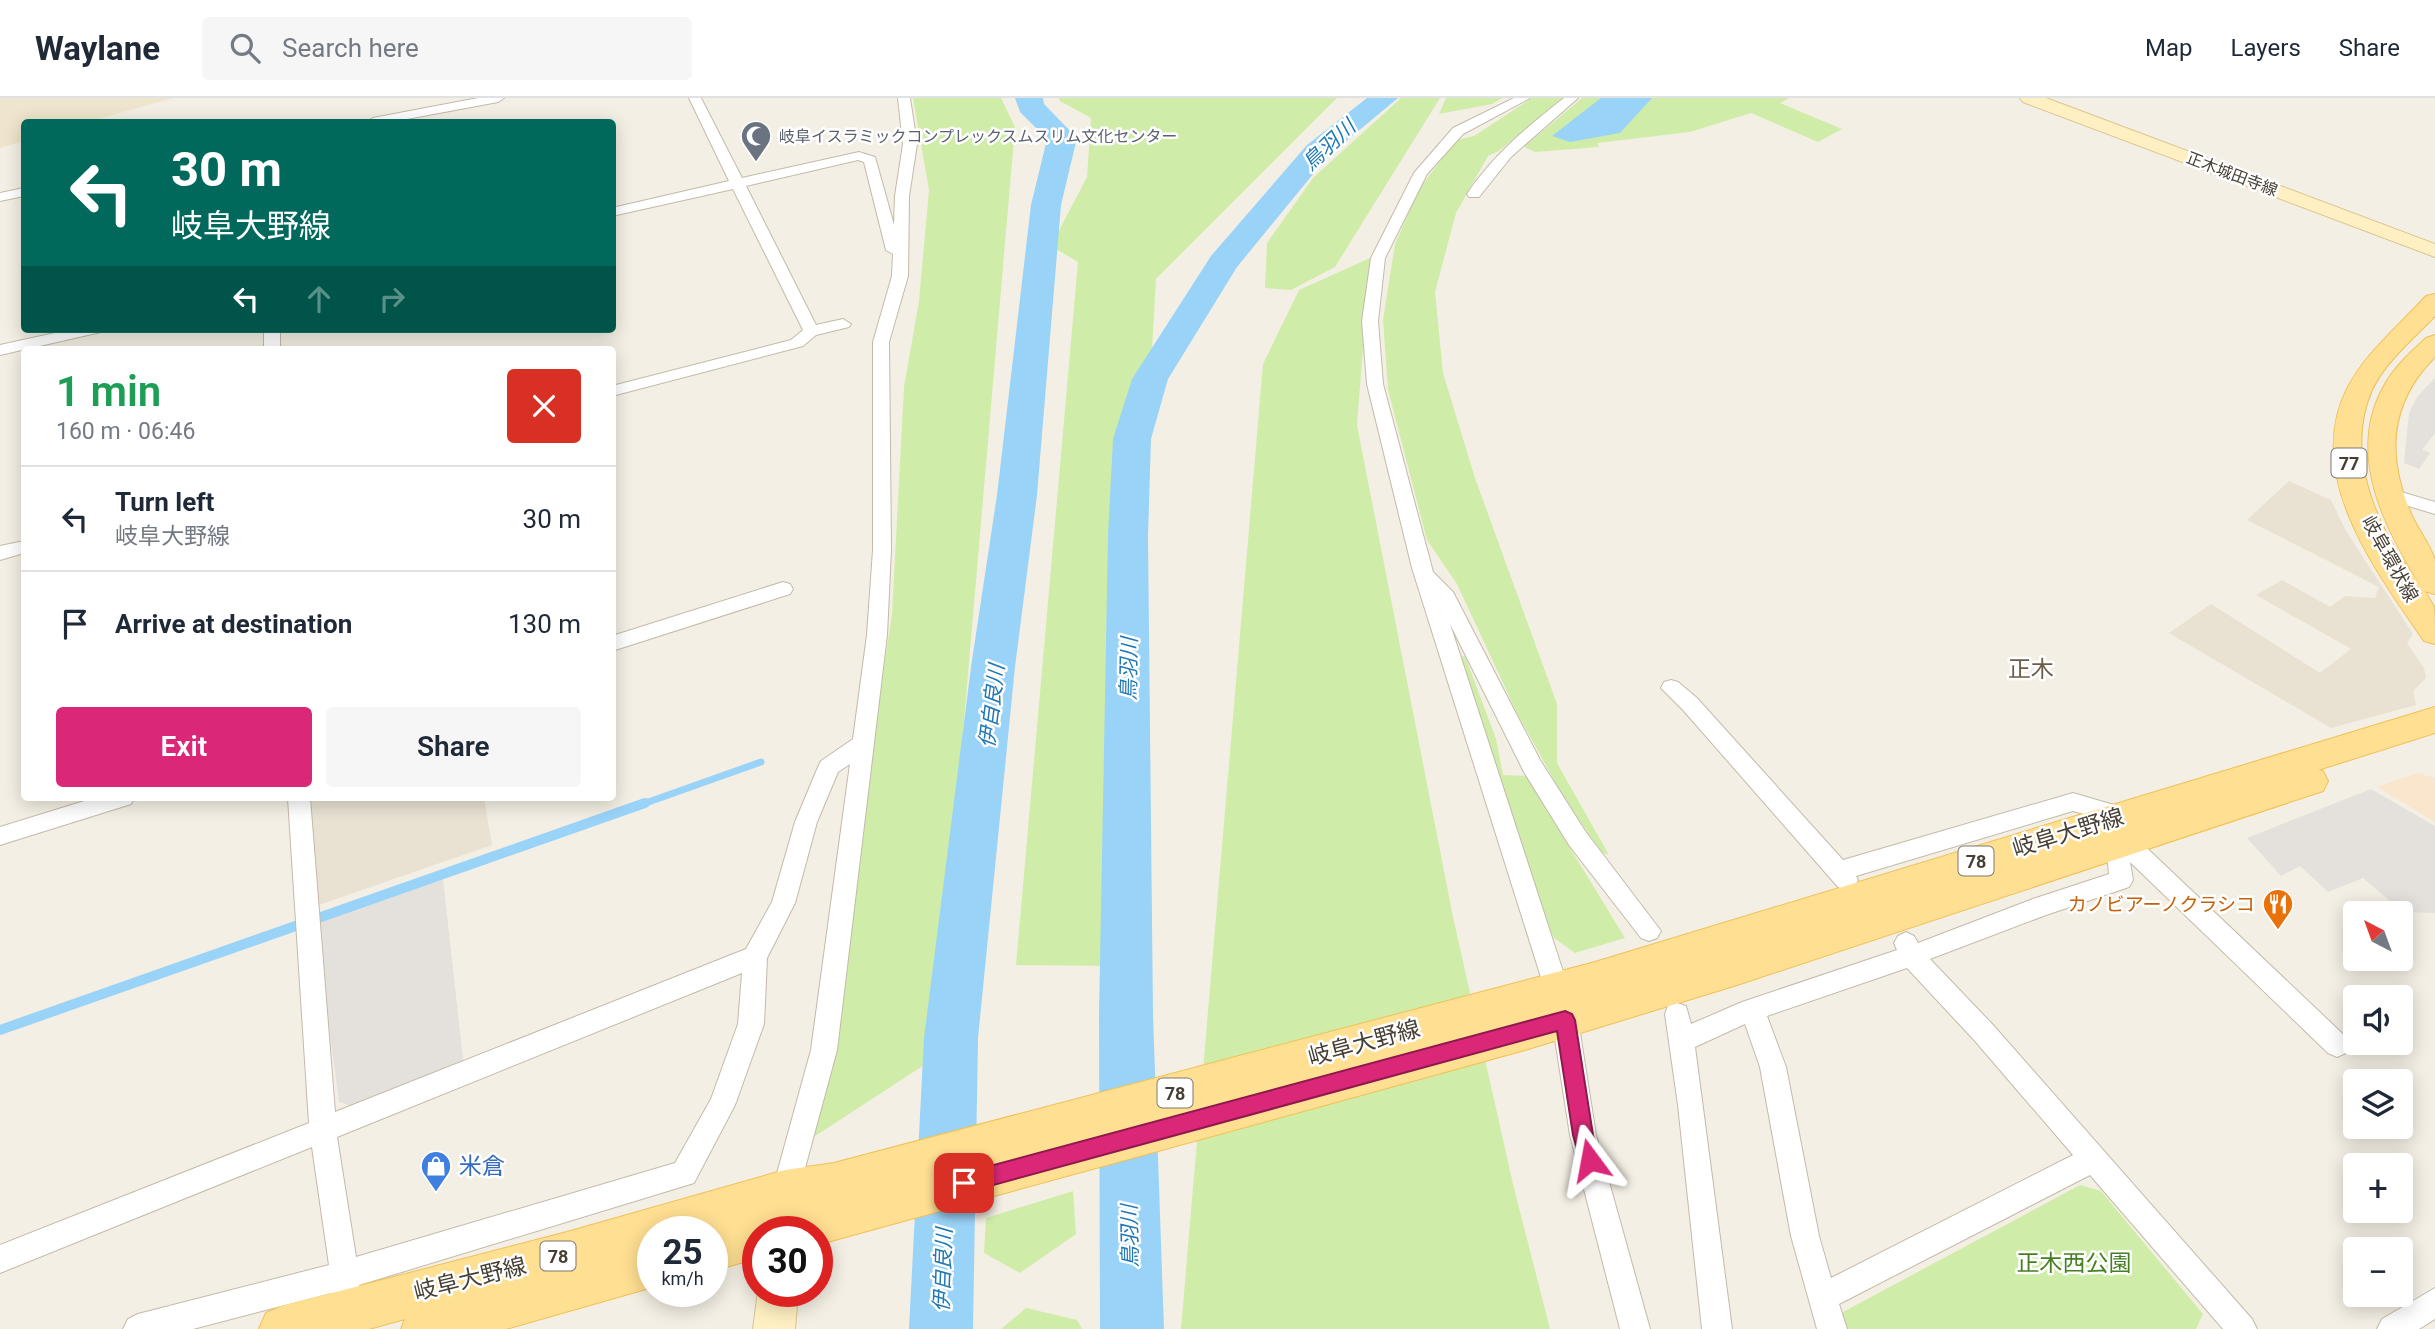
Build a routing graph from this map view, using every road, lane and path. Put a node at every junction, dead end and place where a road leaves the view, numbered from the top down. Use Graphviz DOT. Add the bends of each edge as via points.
graph roads {
  1 [pos="498,98"];
  2 [pos="695,98"];
  3 [pos="904,98"];
  4 [pos="1524,98"];
  5 [pos="1572,98"];
  6 [pos="2029,98"];
  7 [pos="389,119"];
  8 [pos="737,184"];
  9 [pos="21,193"];
  10 [pos="1474,194"];
  11 [pos="0,197"];
  12 [pos="616,211"];
  13 [pos="2435,251"];
  14 [pos="900,276"];
  15 [pos="2435,301"];
  16 [pos="843,324"];
  17 [pos="811,331"];
  18 [pos="77,333"];
  19 [pos="2435,343"];
  20 [pos="0,350"];
  21 [pos="616,390"];
  22 [pos="2391,495"];
  23 [pos="2435,508"];
  24 [pos="21,548"];
  25 [pos="0,553"];
  26 [pos="1422,568"];
  27 [pos="2435,583"];
  28 [pos="783,589"];
  29 [pos="2435,633"];
  30 [pos="616,643"];
  31 [pos="1671,688"];
  32 [pos="2435,720"];
  33 [pos="2435,741"];
  34 [pos="863,743"];
  35 [pos="113,801"];
  36 [pos="299,801"];
  37 [pos="2121,833"];
  38 [pos="0,836"];
  39 [pos="1649,931"];
  40 [pos="1908,949"];
  41 [pos="755,957"];
  42 [pos="1561,1005"];
  43 [pos="1747,1012"];
  44 [pos="2337,1045"];
  45 [pos="323,1132"];
  46 [pos="2093,1159"];
  47 [pos="779,1216"];
  48 [pos="796,1216"];
  49 [pos="742,1229"];
  50 [pos="0,1259"];
  51 [pos="637,1269"];
  52 [pos="1821,1298"];
  53 [pos="2435,1302"];
  54 [pos="342,1305"];
  55 [pos="776,1307"];
  56 [pos="138,1329"];
  57 [pos="282,1329"];
  58 [pos="424,1329"];
  59 [pos="774,1329"];
  60 [pos="1635,1329"];
  61 [pos="1717,1329"];
  62 [pos="1832,1329"];
  63 [pos="2242,1329"];
  64 [pos="2392,1329"];
  1 -- 7 [label="street"];
  2 -- 8 [label="street"];
  3 -- 14 [label="street" via="910,144 902,196"];
  4 -- 26 [label="street" via="1447,141 1420,173 1378,258 1370,321 1375,384"];
  5 -- 10 [label="street" via="1485,176"];
  6 -- 13 [label="street, 正木城田寺線"];
  8 -- 12 [label="street"];
  8 -- 14 [label="street" via="859,156 870,160"];
  8 -- 17 [label="street"];
  9 -- 11 [label="street"];
  14 -- 34 [label="street" via="881,342 882,550"];
  15 -- 29 [label="main road, 岐阜環状線 / 77" via="2360,389 2348,430 2348,459 2374,539"];
  16 -- 17 [label="street"];
  17 -- 21 [label="street" via="797,343"];
  18 -- 20 [label="street"];
  19 -- 22 [label="main road, 岐阜環状線 / 77" via="2396,386 2384,416 2381,452"];
  22 -- 23 [label="street"];
  22 -- 27 [label="main road, 岐阜環状線 / 77" via="2400,524"];
  24 -- 25 [label="street"];
  26 -- 39 [label="street" via="1446,597 1532,766 1577,838"];
  26 -- 42 [label="street"];
  28 -- 30 [label="street"];
  31 -- 37 [label="street" via="1843,876 2073,802"];
  32 -- 37 [label="main road, 岐阜大野線 / 78"];
  33 -- 37 [label="main road, 岐阜大野線 / 78"];
  34 -- 41 [label="street" via="829,767 806,822 783,903"];
  34 -- 47 [label="street" via="824,1050"];
  35 -- 38 [label="street"];
  36 -- 45 [label="street"];
  37 -- 40 [label="street" via="2122,880"];
  37 -- 42 [label="main road, 岐阜大野線 / 78" via="1737,968"];
  37 -- 44 [label="street"];
  40 -- 43 [label="street"];
  40 -- 46 [label="street"];
  41 -- 45 [label="street"];
  41 -- 54 [label="street" via="751,1024 722,1105 684,1174"];
  42 -- 48 [label="main road, 岐阜大野線 / 78" via="832,1201"];
  42 -- 60 [label="street" via="1583,1135"];
  43 -- 52 [label="street" via="1773,1067"];
  43 -- 61 [label="street" via="1685,1030"];
  45 -- 50 [label="street"];
  45 -- 54 [label="street"];
  46 -- 52 [label="street"];
  46 -- 63 [label="street"];
  49 -- 54 [label="main road, 岐阜大野線 / 78" via="567,1254"];
  51 -- 58 [label="main road, 岐阜大野線 / 78"];
  52 -- 62 [label="street"];
  53 -- 64 [label="street"];
  54 -- 56 [label="street"];
  54 -- 57 [label="main road, 岐阜大野線 / 78"];
  55 -- 59 [label="street"];
}
